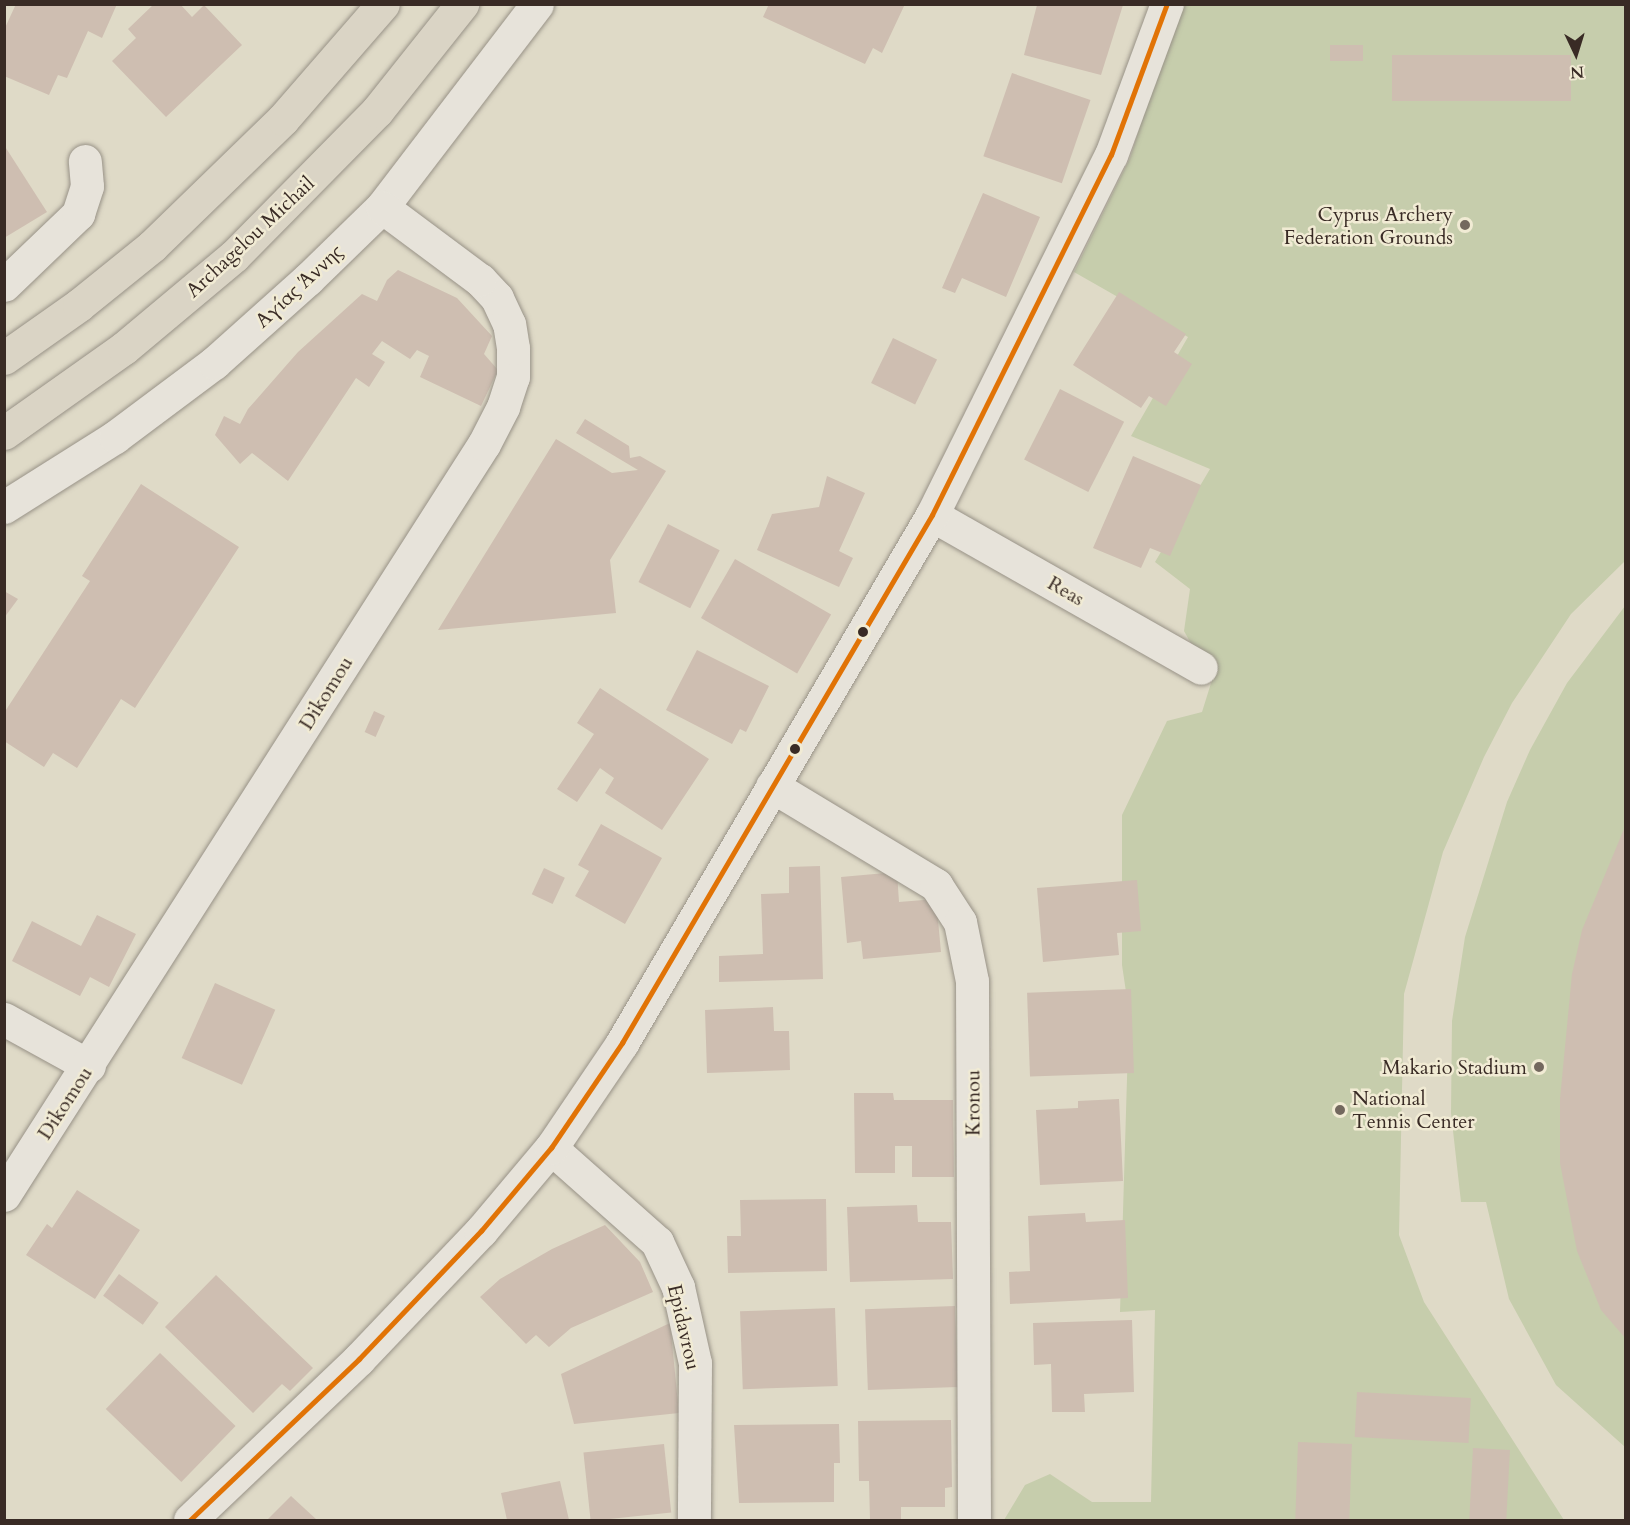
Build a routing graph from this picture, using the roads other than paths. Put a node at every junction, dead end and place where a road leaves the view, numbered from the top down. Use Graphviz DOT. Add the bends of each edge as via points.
graph roads {
  1 [pos="383,4"];
  2 [pos="462,4"];
  3 [pos="537,4"];
  4 [pos="1167,4"];
  5 [pos="85,161"];
  6 [pos="382,207"];
  7 [pos="4,285"];
  8 [pos="4,358"];
  9 [pos="4,433"];
  10 [pos="4,507"];
  11 [pos="932,515"];
  12 [pos="1201,668"];
  13 [pos="771,786"];
  14 [pos="4,1019"];
  15 [pos="89,1066"];
  16 [pos="551,1148"];
  17 [pos="4,1195"];
  18 [pos="190,1521"];
  19 [pos="694,1521"];
  20 [pos="974,1521"];
  1 -- 8 [label="highway" via="283,119 152,246 80,305"];
  2 -- 9 [label="highway, Archagelou Michail" via="377,111 234,256 124,348"];
  3 -- 6 [label="street, Αγίας Άννης"];
  4 -- 11 [label="street" via="1111,155"];
  5 -- 7 [label="street" via="87,186 78,214"];
  6 -- 10 [label="street, Αγίας Άννης" via="214,363 115,437"];
  6 -- 15 [label="street, Dikomou" via="480,280 497,298 509,324 513,348 509,387 484,444"];
  11 -- 12 [label="street, Reas"];
  11 -- 13 [label="street"];
  13 -- 16 [label="street" via="622,1043"];
  13 -- 20 [label="street, Kronou" via="936,885 960,922 972,981"];
  14 -- 15 [label="street"];
  15 -- 17 [label="street, Dikomou"];
  16 -- 18 [label="street" via="481,1231 367,1350"];
  16 -- 19 [label="street, Epidavrou" via="657,1242 678,1287 695,1364"];
}
